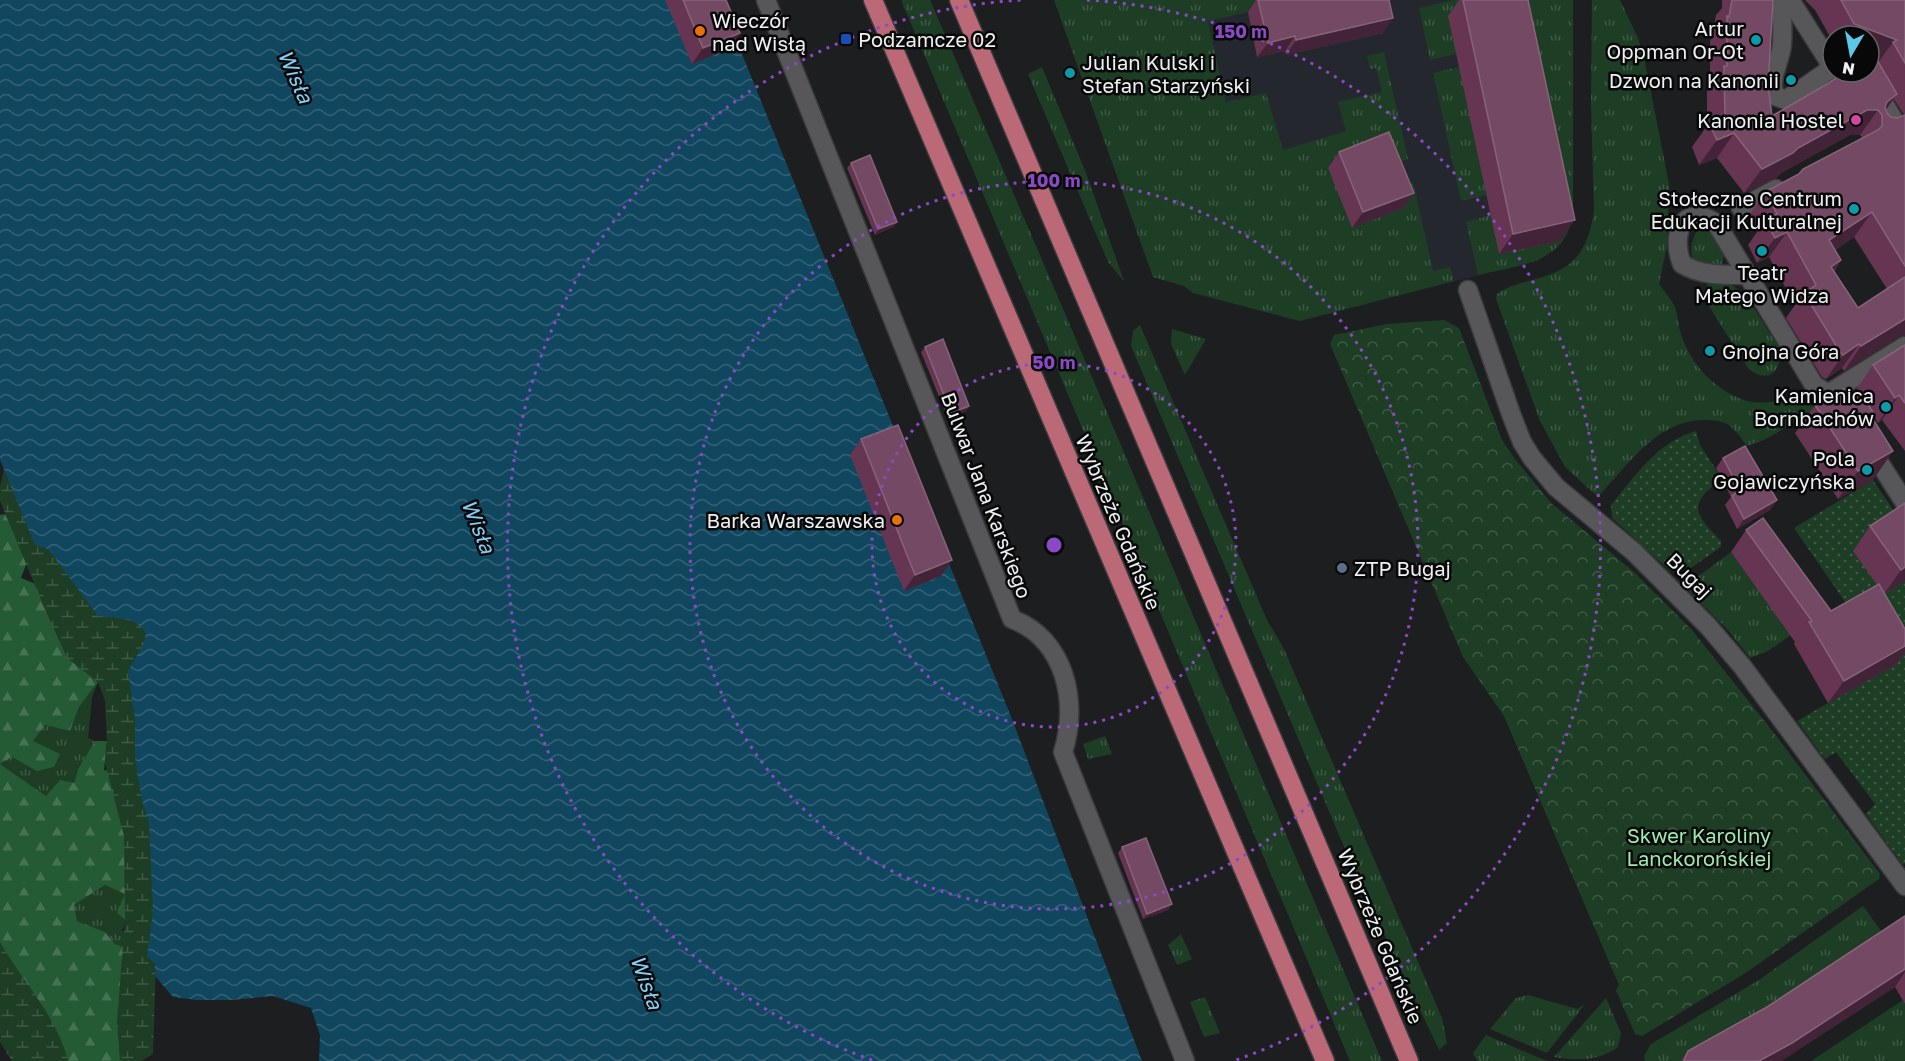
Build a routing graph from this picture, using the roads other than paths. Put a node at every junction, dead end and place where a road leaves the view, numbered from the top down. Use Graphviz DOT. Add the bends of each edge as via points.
graph roads {
  1 [pos="766,0"];
  2 [pos="873,0"];
  3 [pos="959,0"];
  4 [pos="1781,0"];
  5 [pos="1790,0"];
  6 [pos="1821,50"];
  7 [pos="1821,76"];
  8 [pos="1872,84"];
  9 [pos="1896,123"];
  10 [pos="1879,132"];
  11 [pos="1905,139"];
  12 [pos="1786,183"];
  13 [pos="1742,208"];
  14 [pos="1747,275"];
  15 [pos="1468,290"];
  16 [pos="1905,346"];
  17 [pos="1828,394"];
  18 [pos="1905,503"];
  19 [pos="1905,886"];
  20 [pos="1185,1061"];
  21 [pos="1325,1061"];
  22 [pos="1409,1061"];
  1 -- 20 [label="street, Bulwar Jana Karskiego" via="1012,619 1043,640 1061,667 1071,719 1063,752"];
  2 -- 21 [label="main road, Wybrzeże Gdańskie"];
  3 -- 22 [label="main road, Wybrzeże Gdańskie"];
  4 -- 7 [label="street" via="1782,46 1773,79 1775,96 1786,100"];
  5 -- 6 [label="street"];
  8 -- 9 [label="street"];
  9 -- 10 [label="street"];
  9 -- 11 [label="street"];
  12 -- 13 [label="street"];
  14 -- 17 [label="street" via="1814,385"];
  15 -- 19 [label="street, Bugaj" via="1510,414 1532,458 1557,487 1634,552 1708,626"];
  16 -- 17 [label="street"];
  17 -- 18 [label="street" via="1841,402"];
}
